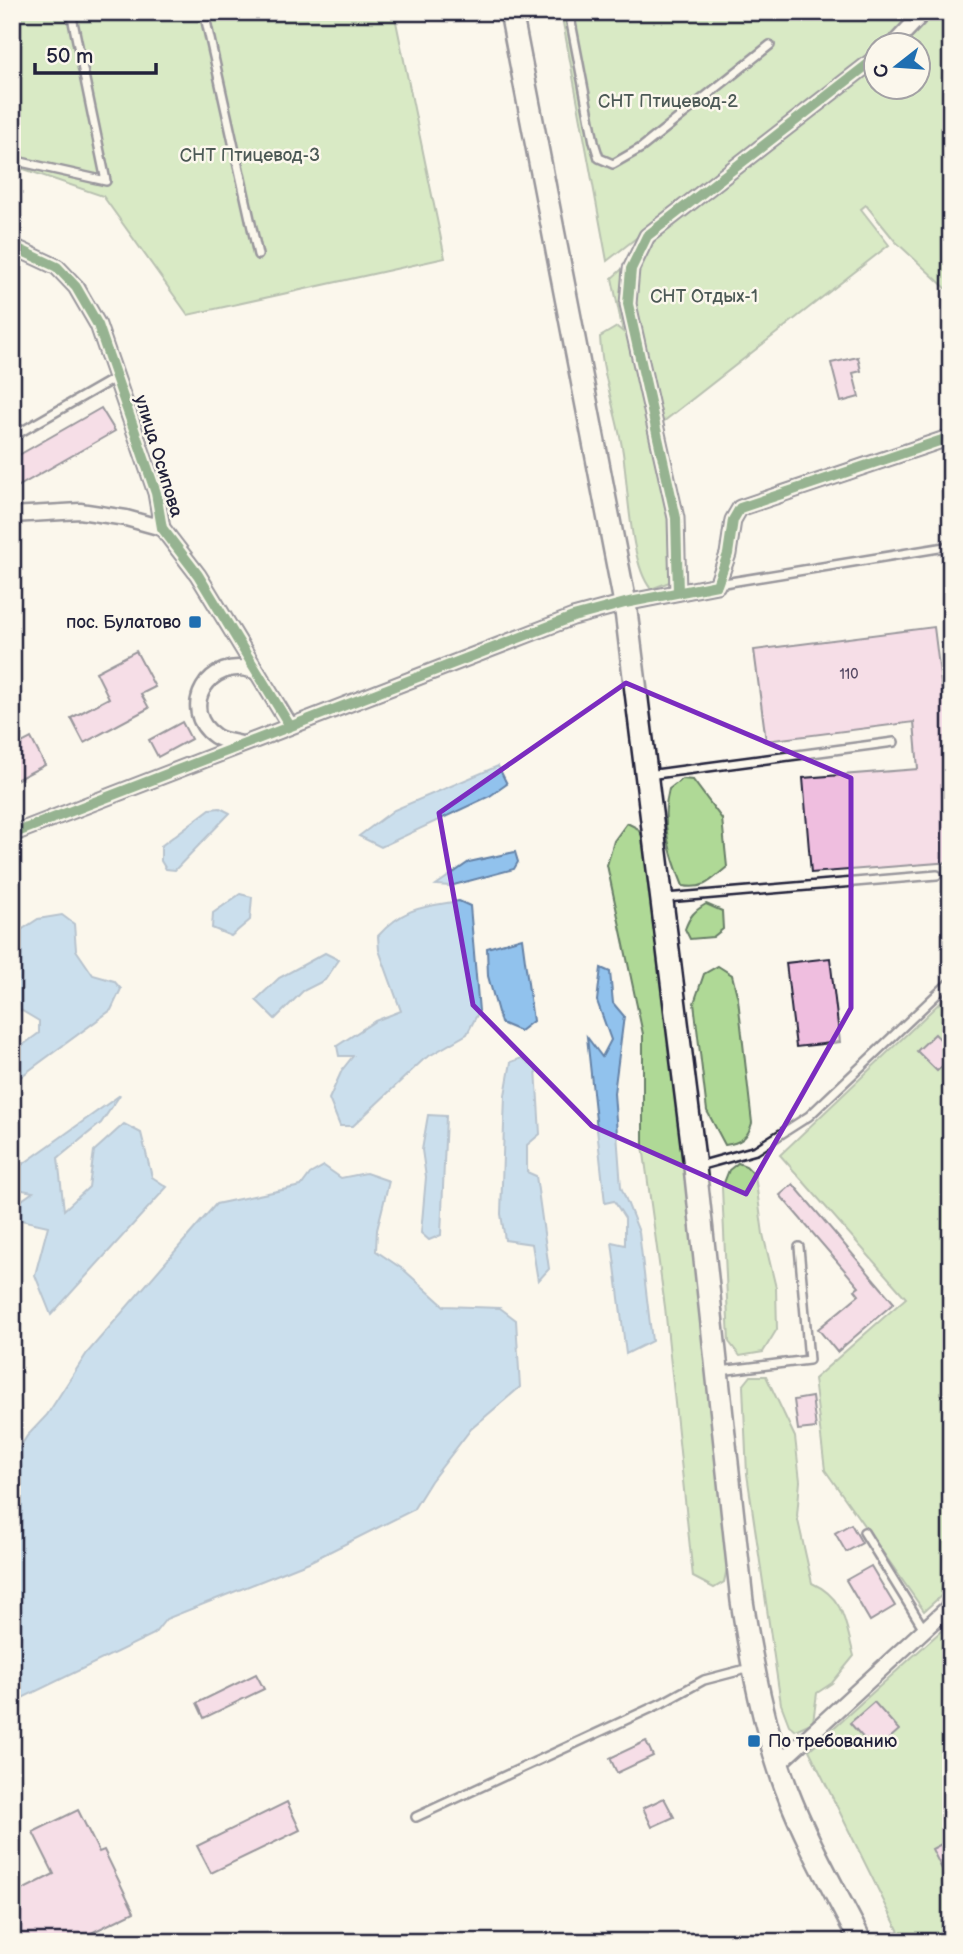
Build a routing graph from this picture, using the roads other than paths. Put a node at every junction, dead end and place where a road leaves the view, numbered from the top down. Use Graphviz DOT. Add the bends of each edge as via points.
graph roads {
  1 [pos="71,12"];
  2 [pos="204,12"];
  3 [pos="512,12"];
  4 [pos="569,12"];
  5 [pos="924,12"];
  6 [pos="905,32"];
  7 [pos="770,45"];
  8 [pos="862,69"];
  9 [pos="12,160"];
  10 [pos="12,246"];
  11 [pos="258,255"];
  12 [pos="115,377"];
  13 [pos="951,436"];
  14 [pos="12,437"];
  15 [pos="12,514"];
  16 [pos="162,528"];
  17 [pos="951,546"];
  18 [pos="717,585"];
  19 [pos="678,592"];
  20 [pos="625,603"];
  21 [pos="254,671"];
  22 [pos="290,726"];
  23 [pos="894,742"];
  24 [pos="241,744"];
  25 [pos="647,775"];
  26 [pos="12,834"];
  27 [pos="937,875"];
  28 [pos="662,898"];
  29 [pos="951,981"];
  30 [pos="695,1167"];
  31 [pos="799,1247"];
  32 [pos="716,1371"];
  33 [pos="864,1532"];
  34 [pos="951,1605"];
  35 [pos="923,1629"];
  36 [pos="753,1667"];
  37 [pos="778,1764"];
  38 [pos="416,1817"];
  39 [pos="861,1942"];
  1 -- 9 [label="lane" via="106,181"];
  2 -- 11 [label="lane"];
  3 -- 20 [label="main road"];
  4 -- 7 [label="lane" via="594,142 600,158 612,163 642,148"];
  5 -- 6 [label="street"];
  8 -- 19 [label="street" via="648,236 631,269 628,304 676,519"];
  10 -- 12 [label="street, улица Осипова" via="57,267 76,287 98,325"];
  12 -- 14 [label="lane"];
  12 -- 16 [label="street, улица Осипова" via="156,494"];
  13 -- 18 [label="street" via="740,508"];
  15 -- 16 [label="street, улица Осипова" via="80,511"];
  16 -- 21 [label="street, улица Осипова" via="198,575"];
  17 -- 18 [label="lane"];
  18 -- 19 [label="street"];
  19 -- 20 [label="street"];
  20 -- 22 [label="street" via="573,617"];
  20 -- 25 [label="main road"];
  21 -- 22 [label="street, улица Осипова"];
  21 -- 24 [label="street" via="223,669 206,681 198,701 202,721 216,737"];
  22 -- 24 [label="street"];
  23 -- 25 [label="lane"];
  24 -- 26 [label="street"];
  25 -- 28 [label="main road"];
  27 -- 28 [label="lane"];
  28 -- 30 [label="main road"];
  29 -- 30 [label="lane" via="808,1116 756,1150"];
  30 -- 32 [label="main road"];
  31 -- 32 [label="lane" via="809,1360"];
  32 -- 36 [label="main road"];
  33 -- 35 [label="lane"];
  34 -- 35 [label="street"];
  35 -- 37 [label="street"];
  36 -- 37 [label="main road"];
  36 -- 38 [label="lane" via="704,1680"];
  37 -- 39 [label="main road" via="803,1830"];
}
